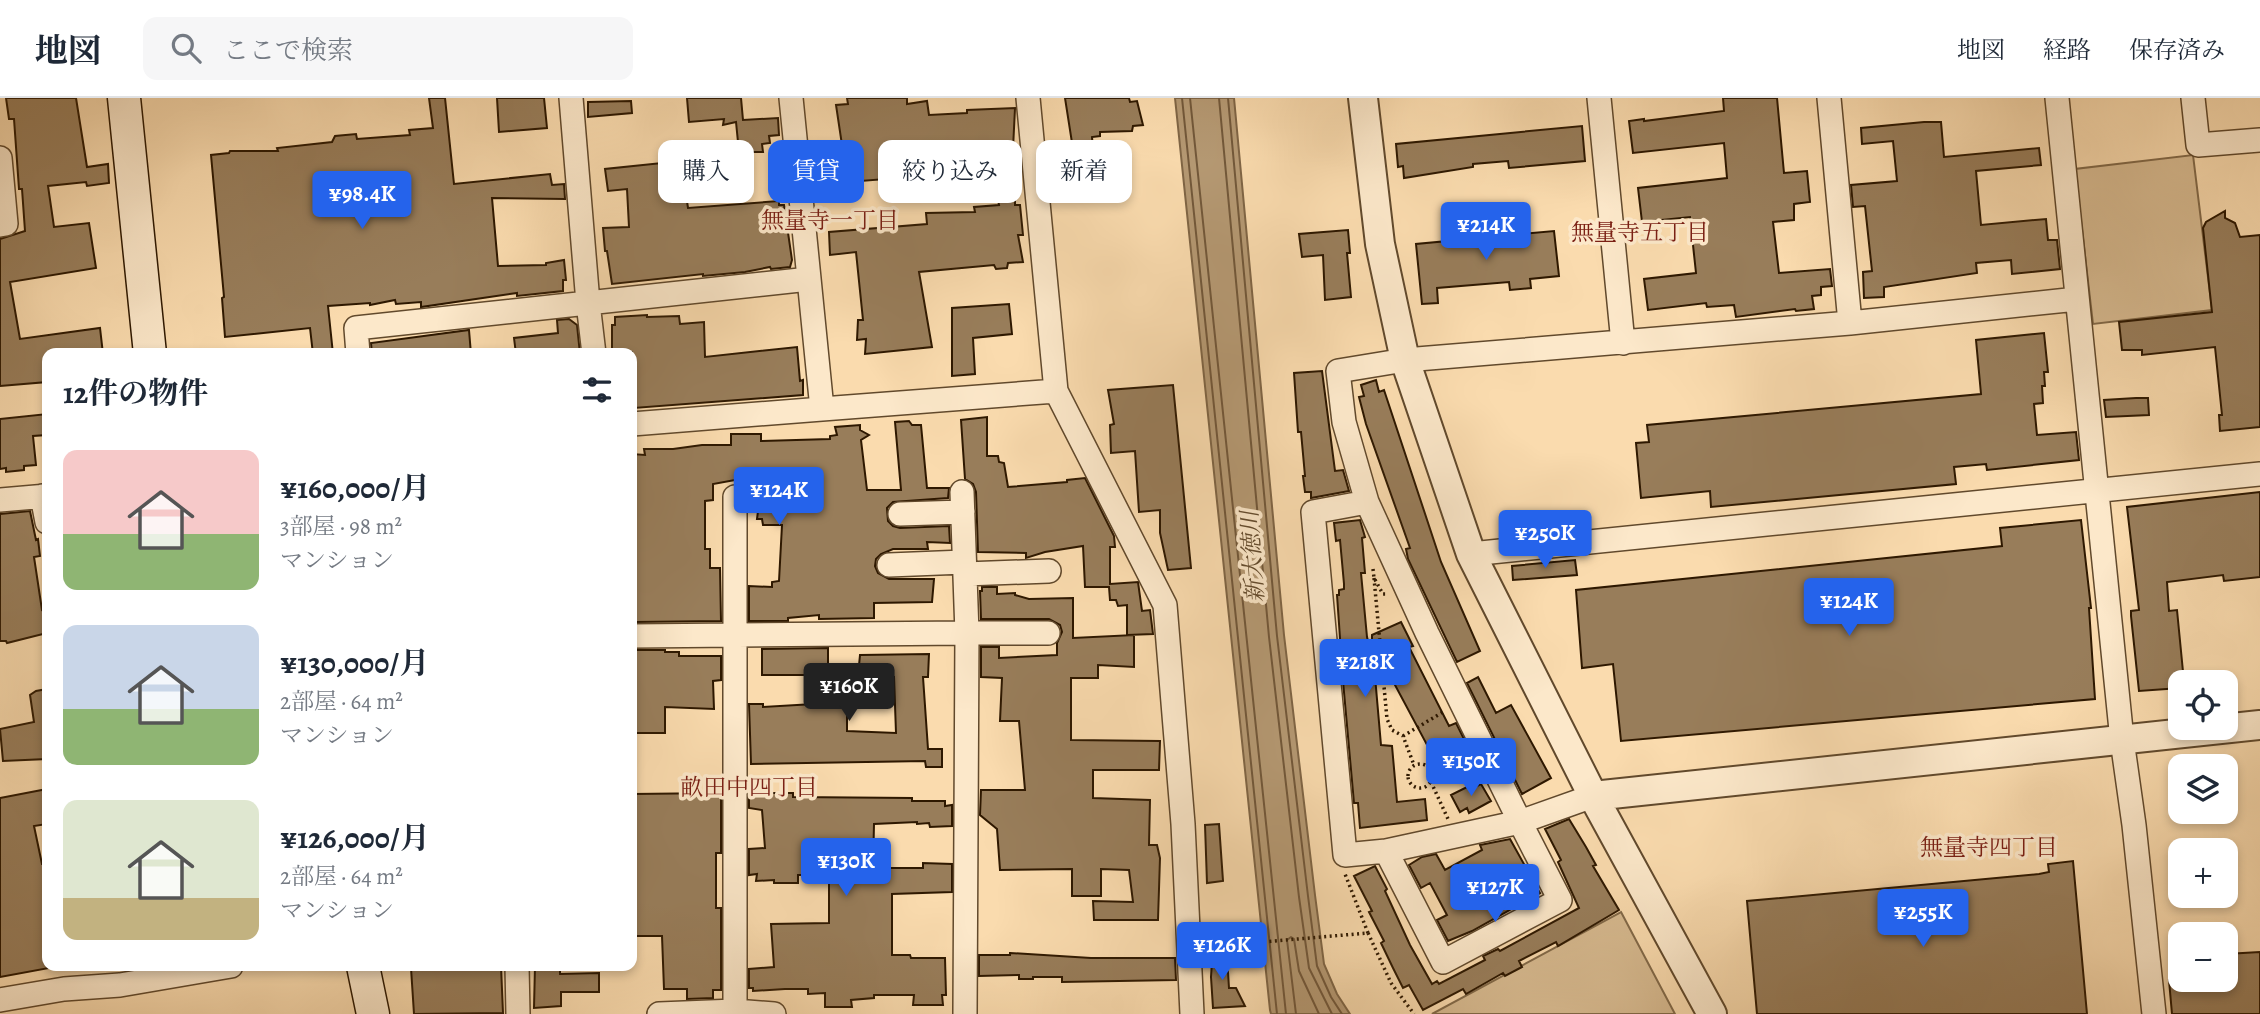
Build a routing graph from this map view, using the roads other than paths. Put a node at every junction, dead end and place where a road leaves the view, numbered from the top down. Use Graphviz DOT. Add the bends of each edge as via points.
graph roads {
  1 [pos="124,98"];
  2 [pos="571,98"];
  3 [pos="791,98"];
  4 [pos="1028,98"];
  5 [pos="1363,98"];
  6 [pos="1599,98"];
  7 [pos="1829,98"];
  8 [pos="2057,98"];
  9 [pos="2193,98"];
  10 [pos="2260,140"];
  11 [pos="0,158"];
  12 [pos="0,225"];
  13 [pos="809,279"];
  14 [pos="2077,299"];
  15 [pos="588,303"];
  16 [pos="1850,323"];
  17 [pos="1623,343"];
  18 [pos="149,348"];
  19 [pos="358,348"];
  20 [pos="593,348"];
  21 [pos="1405,360"];
  22 [pos="1056,391"];
  23 [pos="822,409"];
  24 [pos="637,424"];
  25 [pos="2260,474"];
  26 [pos="2098,492"];
  27 [pos="42,496"];
  28 [pos="735,497"];
  29 [pos="0,500"];
  30 [pos="1367,502"];
  31 [pos="901,513"];
  32 [pos="1471,554"];
  33 [pos="889,565"];
  34 [pos="964,568"];
  35 [pos="1049,571"];
  36 [pos="967,633"];
  37 [pos="1048,633"];
  38 [pos="735,635"];
  39 [pos="637,636"];
  40 [pos="2260,725"];
  41 [pos="2122,740"];
  42 [pos="1593,796"];
  43 [pos="1520,822"];
  44 [pos="1386,851"];
  45 [pos="169,971"];
  46 [pos="364,971"];
  47 [pos="517,971"];
  48 [pos="119,975"];
  49 [pos="0,1000"];
  50 [pos="735,1013"];
  51 [pos="373,1014"];
  52 [pos="518,1014"];
  53 [pos="659,1014"];
  54 [pos="774,1014"];
  55 [pos="965,1014"];
  56 [pos="1192,1014"];
  57 [pos="1712,1014"];
  58 [pos="2154,1014"];
  1 -- 18 [label="main road"];
  2 -- 15 [label="street"];
  3 -- 13 [label="street"];
  4 -- 22 [label="street"];
  5 -- 21 [label="street" via="1380,244"];
  6 -- 17 [label="street"];
  7 -- 16 [label="street"];
  8 -- 14 [label="street"];
  9 -- 10 [label="street" via="2198,145"];
  11 -- 12 [label="street" via="6,224"];
  13 -- 15 [label="street"];
  13 -- 23 [label="street"];
  14 -- 16 [label="street"];
  14 -- 26 [label="street"];
  15 -- 19 [label="street" via="356,328"];
  15 -- 20 [label="street"];
  16 -- 17 [label="street"];
  17 -- 21 [label="street"];
  21 -- 30 [label="street" via="1338,371 1344,422"];
  21 -- 32 [label="street"];
  22 -- 23 [label="street"];
  22 -- 56 [label="street" via="1165,605 1183,824"];
  23 -- 24 [label="street"];
  25 -- 26 [label="street"];
  26 -- 32 [label="street"];
  26 -- 41 [label="street"];
  27 -- 29 [label="street"];
  28 -- 38 [label="street"];
  30 -- 43 [label="street"];
  30 -- 44 [label="street" via="1313,512 1345,855"];
  31 -- 34 [label="street" via="962,502"];
  32 -- 42 [label="street"];
  33 -- 34 [label="street"];
  34 -- 35 [label="street"];
  34 -- 36 [label="street"];
  36 -- 37 [label="street"];
  36 -- 38 [label="street"];
  36 -- 55 [label="street"];
  38 -- 39 [label="street"];
  38 -- 50 [label="street"];
  40 -- 41 [label="street"];
  41 -- 42 [label="street"];
  41 -- 58 [label="street"];
  42 -- 43 [label="street"];
  42 -- 57 [label="street"];
  43 -- 44 [label="street"];
  43 -- 44 [label="street" via="1560,900 1443,962"];
  45 -- 48 [label="street"];
  46 -- 51 [label="main road"];
  47 -- 52 [label="street"];
  48 -- 49 [label="street"];
  50 -- 53 [label="street"];
  50 -- 54 [label="street"];
}
